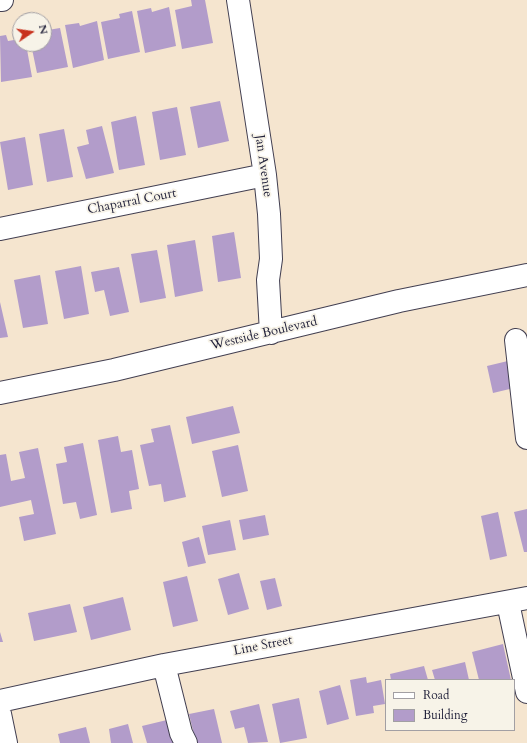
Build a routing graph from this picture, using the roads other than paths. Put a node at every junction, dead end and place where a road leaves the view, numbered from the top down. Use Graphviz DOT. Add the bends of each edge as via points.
graph roads {
  1 [pos="238,0"];
  2 [pos="265,176"];
  3 [pos="0,229"];
  4 [pos="527,275"];
  5 [pos="271,333"];
  6 [pos="516,340"];
  7 [pos="0,393"];
  8 [pos="527,438"];
  9 [pos="518,600"];
  10 [pos="164,665"];
  11 [pos="527,692"];
  12 [pos="0,701"];
  13 [pos="0,714"];
  14 [pos="6,743"];
  15 [pos="186,743"];
  1 -- 2 [label="street, Jan Avenue"];
  2 -- 3 [label="street, Chaparral Court"];
  2 -- 5 [label="street, Jan Avenue" via="270,252 268,280"];
  4 -- 5 [label="street, Westside Boulevard" via="399,301"];
  5 -- 7 [label="street, Westside Boulevard" via="114,370"];
  6 -- 8 [label="street"];
  9 -- 10 [label="street, Line Street"];
  9 -- 11 [label="street"];
  10 -- 12 [label="street, Line Street"];
  10 -- 15 [label="street" via="180,734"];
  13 -- 14 [label="street"];
}
